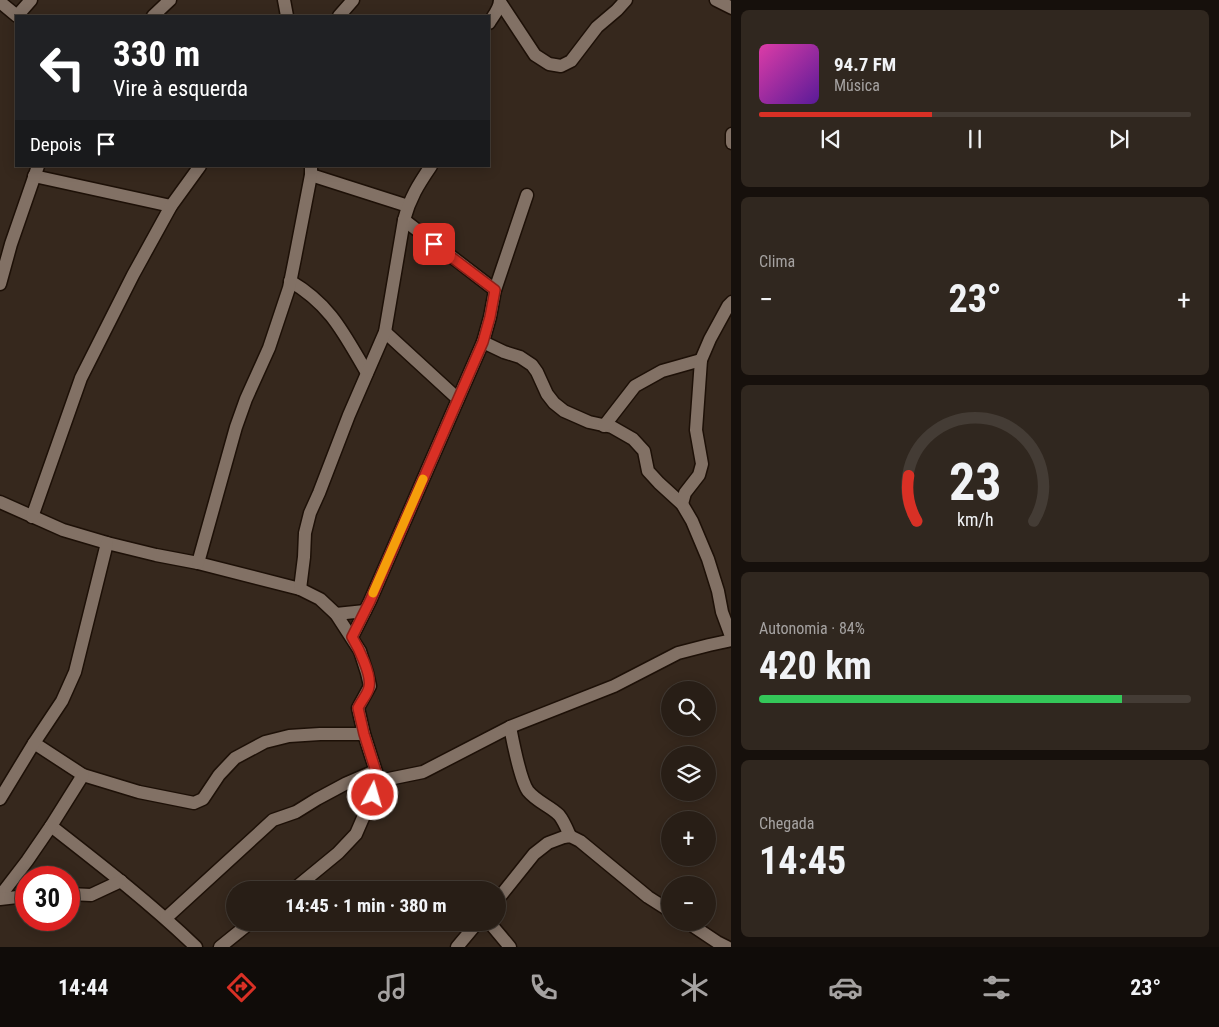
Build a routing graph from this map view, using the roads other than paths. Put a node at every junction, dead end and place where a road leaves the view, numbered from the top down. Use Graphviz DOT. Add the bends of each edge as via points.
graph roads {
  1 [pos="31,0"];
  2 [pos="170,0"];
  3 [pos="284,0"];
  4 [pos="353,0"];
  5 [pos="626,0"];
  6 [pos="716,0"];
  7 [pos="500,1"];
  8 [pos="0,2"];
  9 [pos="731,8"];
  10 [pos="16,15"];
  11 [pos="18,15"];
  12 [pos="154,15"];
  13 [pos="287,15"];
  14 [pos="340,15"];
  15 [pos="490,22"];
  16 [pos="199,167"];
  17 [pos="430,167"];
  18 [pos="311,170"];
  19 [pos="36,171"];
  20 [pos="527,195"];
  21 [pos="171,206"];
  22 [pos="408,206"];
  23 [pos="404,220"];
  24 [pos="290,282"];
  25 [pos="0,284"];
  26 [pos="495,290"];
  27 [pos="731,303"];
  28 [pos="385,332"];
  29 [pos="483,342"];
  30 [pos="701,360"];
  31 [pos="367,373"];
  32 [pos="458,399"];
  33 [pos="604,426"];
  34 [pos="0,502"];
  35 [pos="682,504"];
  36 [pos="32,517"];
  37 [pos="107,542"];
  38 [pos="198,563"];
  39 [pos="300,589"];
  40 [pos="364,611"];
  41 [pos="336,614"];
  42 [pos="352,637"];
  43 [pos="731,637"];
  44 [pos="731,640"];
  45 [pos="510,727"];
  46 [pos="364,734"];
  47 [pos="34,743"];
  48 [pos="83,775"];
  49 [pos="377,776"];
  50 [pos="0,799"];
  51 [pos="51,826"];
  52 [pos="570,836"];
  53 [pos="121,881"];
  54 [pos="304,881"];
  55 [pos="506,889"];
  56 [pos="80,894"];
  57 [pos="15,896"];
  58 [pos="0,897"];
  59 [pos="661,905"];
  60 [pos="166,918"];
  61 [pos="240,931"];
  62 [pos="470,931"];
  63 [pos="497,931"];
  64 [pos="700,931"];
  65 [pos="196,947"];
  66 [pos="220,947"];
  67 [pos="457,947"];
  68 [pos="510,947"];
  69 [pos="727,947"];
  1 -- 11 [label="street"];
  2 -- 12 [label="street"];
  3 -- 13 [label="street"];
  4 -- 14 [label="street"];
  5 -- 7 [label="street" via="597,27 572,61 560,66 549,64 535,55"];
  6 -- 9 [label="street"];
  7 -- 15 [label="street"];
  8 -- 10 [label="street"];
  16 -- 21 [label="street"];
  17 -- 22 [label="street"];
  18 -- 22 [label="street"];
  18 -- 24 [label="street"];
  19 -- 21 [label="street"];
  19 -- 25 [label="street"];
  20 -- 26 [label="street"];
  21 -- 36 [label="street" via="81,378"];
  22 -- 23 [label="street"];
  23 -- 26 [label="street"];
  23 -- 28 [label="street"];
  24 -- 31 [label="street" via="304,289 333,318"];
  24 -- 38 [label="street" via="269,348 246,399"];
  26 -- 29 [label="street"];
  27 -- 30 [label="street"];
  28 -- 31 [label="street"];
  28 -- 32 [label="street"];
  29 -- 32 [label="street"];
  29 -- 33 [label="street" via="532,365 546,394 564,411"];
  30 -- 33 [label="street" via="662,371 635,386"];
  30 -- 35 [label="street" via="696,430 702,464"];
  31 -- 39 [label="street" via="310,513"];
  32 -- 40 [label="street"];
  33 -- 35 [label="street" via="633,439 644,451 648,471"];
  34 -- 36 [label="street"];
  35 -- 43 [label="street" via="708,559"];
  36 -- 37 [label="street" via="63,530"];
  37 -- 38 [label="street"];
  37 -- 47 [label="street" via="75,672 62,701"];
  38 -- 39 [label="street"];
  39 -- 41 [label="street" via="320,599"];
  40 -- 41 [label="street"];
  40 -- 42 [label="street"];
  41 -- 42 [label="street"];
  42 -- 46 [label="street" via="370,682 358,708"];
  44 -- 45 [label="street" via="678,653 614,686"];
  45 -- 49 [label="street" via="423,772"];
  45 -- 52 [label="street" via="527,790 561,817"];
  46 -- 48 [label="street" via="289,736 265,742 235,758 203,799 194,803 139,792"];
  46 -- 49 [label="street"];
  47 -- 48 [label="street"];
  47 -- 50 [label="street"];
  48 -- 51 [label="street"];
  49 -- 54 [label="street" via="356,834"];
  49 -- 60 [label="street" via="338,788 296,812 273,820"];
  51 -- 53 [label="street"];
  51 -- 58 [label="street"];
  52 -- 55 [label="street" via="548,843 534,854"];
  52 -- 59 [label="street"];
  53 -- 56 [label="street" via="91,895"];
  53 -- 60 [label="street"];
  57 -- 58 [label="street"];
  60 -- 65 [label="street"];
  61 -- 66 [label="street"];
  62 -- 67 [label="street"];
  63 -- 68 [label="street"];
  64 -- 69 [label="street"];
}
